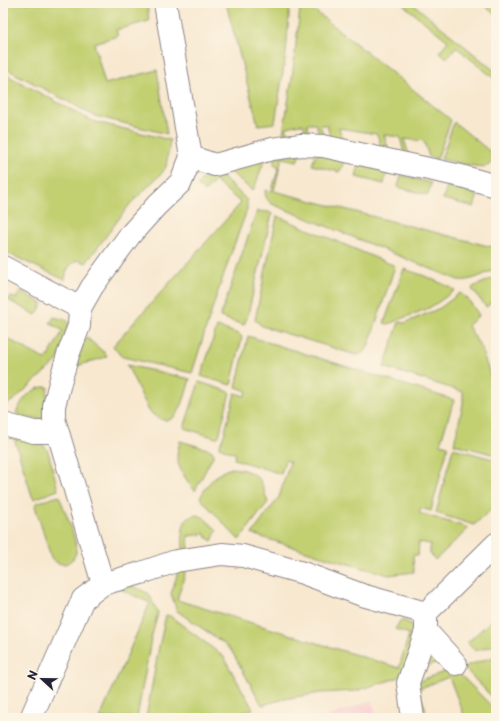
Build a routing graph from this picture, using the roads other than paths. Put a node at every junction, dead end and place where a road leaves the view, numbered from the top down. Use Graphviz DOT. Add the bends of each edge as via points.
graph roads {
  1 [pos="165,3"];
  2 [pos="191,157"];
  3 [pos="496,186"];
  4 [pos="3,267"];
  5 [pos="80,308"];
  6 [pos="3,424"];
  7 [pos="58,432"];
  8 [pos="496,544"];
  9 [pos="103,584"];
  10 [pos="426,622"];
  11 [pos="456,664"];
  12 [pos="31,718"];
  13 [pos="413,718"];
  1 -- 2 [label="street"];
  2 -- 3 [label="street" via="215,165 272,149 301,145 323,146 462,176"];
  2 -- 5 [label="street" via="181,182 130,235"];
  4 -- 5 [label="street"];
  5 -- 7 [label="street" via="79,326 54,406"];
  6 -- 7 [label="street" via="34,432"];
  7 -- 9 [label="street"];
  8 -- 10 [label="street"];
  9 -- 10 [label="street" via="176,561 222,554 243,556 303,573"];
  9 -- 12 [label="street" via="83,599"];
  10 -- 11 [label="street"];
  10 -- 13 [label="street" via="408,682"];
}
